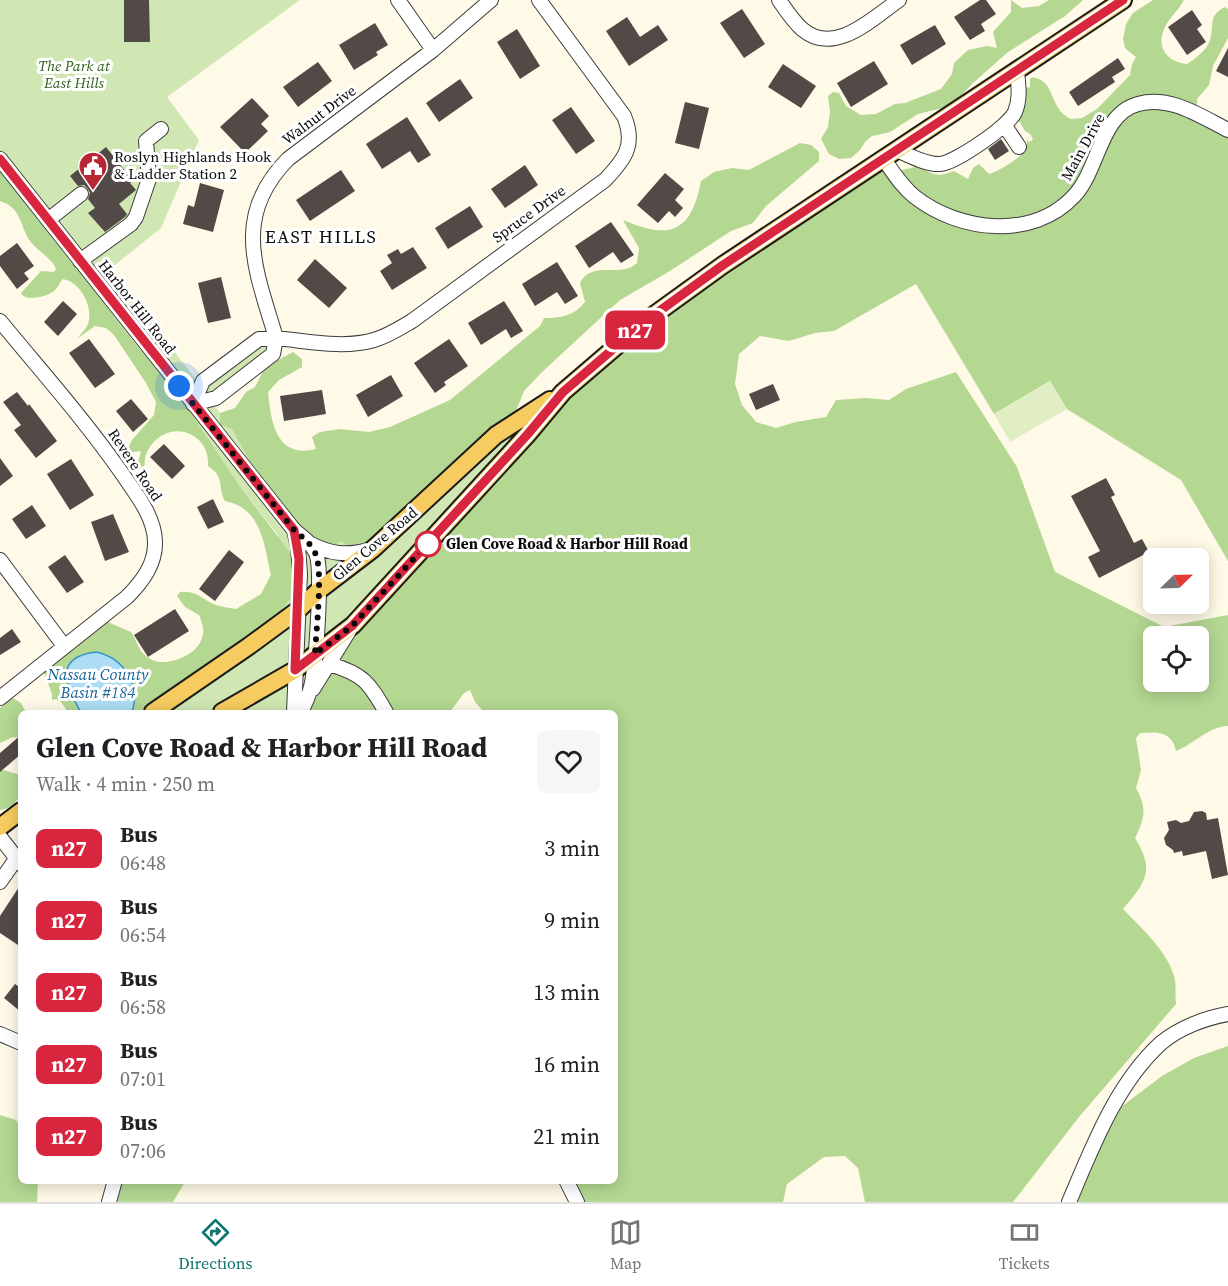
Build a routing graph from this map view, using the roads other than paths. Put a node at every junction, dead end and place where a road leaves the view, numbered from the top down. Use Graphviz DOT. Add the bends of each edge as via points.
graph roads {
  1 [pos="398,0"];
  2 [pos="491,0"];
  3 [pos="538,0"];
  4 [pos="779,0"];
  5 [pos="900,0"];
  6 [pos="1123,0"];
  7 [pos="433,50"];
  8 [pos="1017,70"];
  9 [pos="1005,126"];
  10 [pos="161,129"];
  11 [pos="1228,130"];
  12 [pos="1019,147"];
  13 [pos="890,154"];
  14 [pos="0,159"];
  15 [pos="81,194"];
  16 [pos="48,220"];
  17 [pos="80,261"];
  18 [pos="0,321"];
  19 [pos="276,338"];
  20 [pos="563,392"];
  21 [pos="193,404"];
  22 [pos="294,530"];
  23 [pos="309,543"];
  24 [pos="374,549"];
  25 [pos="0,560"];
  26 [pos="318,591"];
  27 [pos="298,610"];
  28 [pos="64,646"];
  29 [pos="322,659"];
  30 [pos="295,670"];
  31 [pos="0,698"];
  32 [pos="156,710"];
  33 [pos="232,710"];
  34 [pos="300,710"];
  35 [pos="300,710"];
  36 [pos="385,710"];
  37 [pos="18,813"];
  38 [pos="18,819"];
  39 [pos="0,828"];
  40 [pos="0,837"];
  41 [pos="18,862"];
  42 [pos="0,882"];
  43 [pos="1228,1014"];
  44 [pos="0,1034"];
  45 [pos="18,1042"];
  46 [pos="114,1184"];
  47 [pos="568,1184"];
  48 [pos="109,1202"];
  49 [pos="577,1202"];
  50 [pos="1069,1202"];
  1 -- 7 [label="street"];
  2 -- 7 [label="street, Walnut Drive"];
  3 -- 19 [label="street, Spruce Drive" via="624,116 630,139 621,164 605,180 393,332 356,344"];
  4 -- 5 [label="street" via="803,30 824,40 852,32"];
  6 -- 8 [label="main road, Glen Cove Road"];
  7 -- 19 [label="street, Walnut Drive" via="288,159 263,190 255,214 252,246"];
  8 -- 9 [label="street" via="1018,101"];
  8 -- 13 [label="main road, Glen Cove Road"];
  9 -- 12 [label="street"];
  9 -- 13 [label="street" via="943,164"];
  10 -- 17 [label="street" via="146,141 149,179 136,217"];
  11 -- 13 [label="street, Main Drive" via="1178,105 1155,102 1125,109 1114,120 1089,176 1074,196 1044,218 1003,227 975,224 938,211 915,197 906,189"];
  13 -- 20 [label="main road, Glen Cove Road" via="680,294"];
  14 -- 16 [label="street, Harbor Hill Road"];
  15 -- 16 [label="street"];
  16 -- 17 [label="street, Harbor Hill Road"];
  17 -- 21 [label="street, Harbor Hill Road"];
  18 -- 28 [label="street, Revere Road" via="93,432 145,507 154,530 155,552 140,584"];
  19 -- 21 [label="street" via="259,339 204,381"];
  19 -- 21 [label="street" via="273,354 216,398"];
  20 -- 24 [label="main road, Glen Cove Road" via="496,435"];
  20 -- 29 [label="main road, Glen Cove Road"];
  21 -- 22 [label="street, Harbor Hill Road"];
  22 -- 23 [label="street, Harbor Hill Road"];
  22 -- 27 [label="street, Harbor Hill Road" via="299,559"];
  23 -- 24 [label="street" via="344,555"];
  23 -- 26 [label="street" via="317,557"];
  24 -- 26 [label="main road, Glen Cove Road"];
  25 -- 28 [label="street"];
  26 -- 27 [label="main road, Glen Cove Road"];
  26 -- 29 [label="street"];
  27 -- 30 [label="street, Harbor Hill Road"];
  27 -- 32 [label="main road, Glen Cove Road"];
  28 -- 31 [label="street, Revere Road"];
  29 -- 30 [label="main road, Glen Cove Road"];
  29 -- 34 [label="street"];
  29 -- 36 [label="street" via="365,680"];
  30 -- 33 [label="main road, Glen Cove Road"];
  30 -- 35 [label="street, Harbor Hill Road"];
  37 -- 39 [label="main road"];
  38 -- 39 [label="main road"];
  40 -- 41 [label="street"];
  41 -- 42 [label="street"];
  43 -- 50 [label="street" via="1179,1031 1145,1060 1110,1110"];
  44 -- 45 [label="street"];
  46 -- 48 [label="street"];
  47 -- 49 [label="street"];
}
